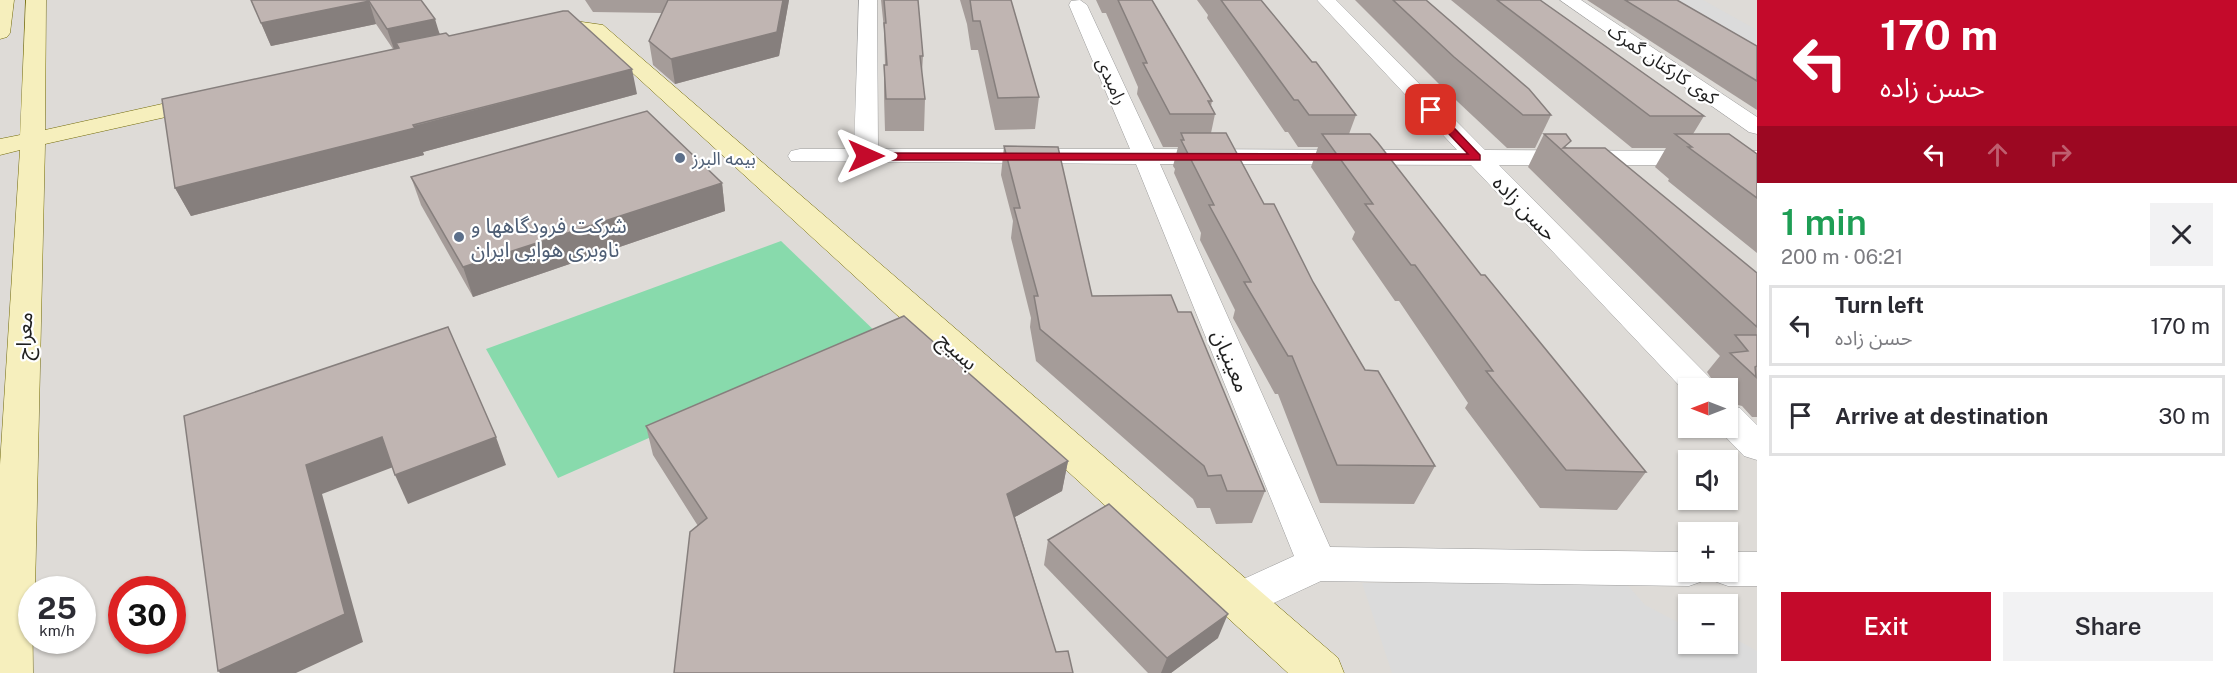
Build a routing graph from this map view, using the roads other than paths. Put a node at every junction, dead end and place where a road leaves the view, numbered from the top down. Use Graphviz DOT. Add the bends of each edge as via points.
graph roads {
  1 [pos="868,0"];
  2 [pos="1326,0"];
  3 [pos="1569,0"];
  4 [pos="35,4"];
  5 [pos="1078,5"];
  6 [pos="556,9"];
  7 [pos="2,16"];
  8 [pos="226,97"];
  9 [pos="1757,127"];
  10 [pos="16,143"];
  11 [pos="800,156"];
  12 [pos="866,156"];
  13 [pos="1145,157"];
  14 [pos="1476,157"];
  15 [pos="1757,158"];
  16 [pos="1690,378"];
  17 [pos="1738,427"];
  18 [pos="1757,447"];
  19 [pos="1317,564"];
  20 [pos="1678,568"];
  21 [pos="1738,569"];
  22 [pos="1757,569"];
  23 [pos="1239,601"];
  24 [pos="10,673"];
  25 [pos="1321,673"];
  1 -- 12 [label="street"];
  2 -- 14 [label="street, حسن زاده"];
  3 -- 9 [label="street, کوی کارکنان گمرک"];
  4 -- 7 [label="main road"];
  4 -- 10 [label="main road, معراج"];
  5 -- 13 [label="street, رامبدی"];
  6 -- 23 [label="main road, بسیج" via="522,32 568,26 596,29"];
  8 -- 10 [label="main road"];
  10 -- 24 [label="main road, معراج"];
  11 -- 12 [label="street"];
  12 -- 13 [label="street"];
  13 -- 14 [label="street"];
  13 -- 19 [label="street, معینیان"];
  14 -- 15 [label="street"];
  14 -- 16 [label="street, حسن زاده"];
  17 -- 18 [label="street"];
  19 -- 20 [label="street"];
  19 -- 23 [label="street"];
  21 -- 22 [label="street"];
  23 -- 25 [label="main road, بسیج"];
}
